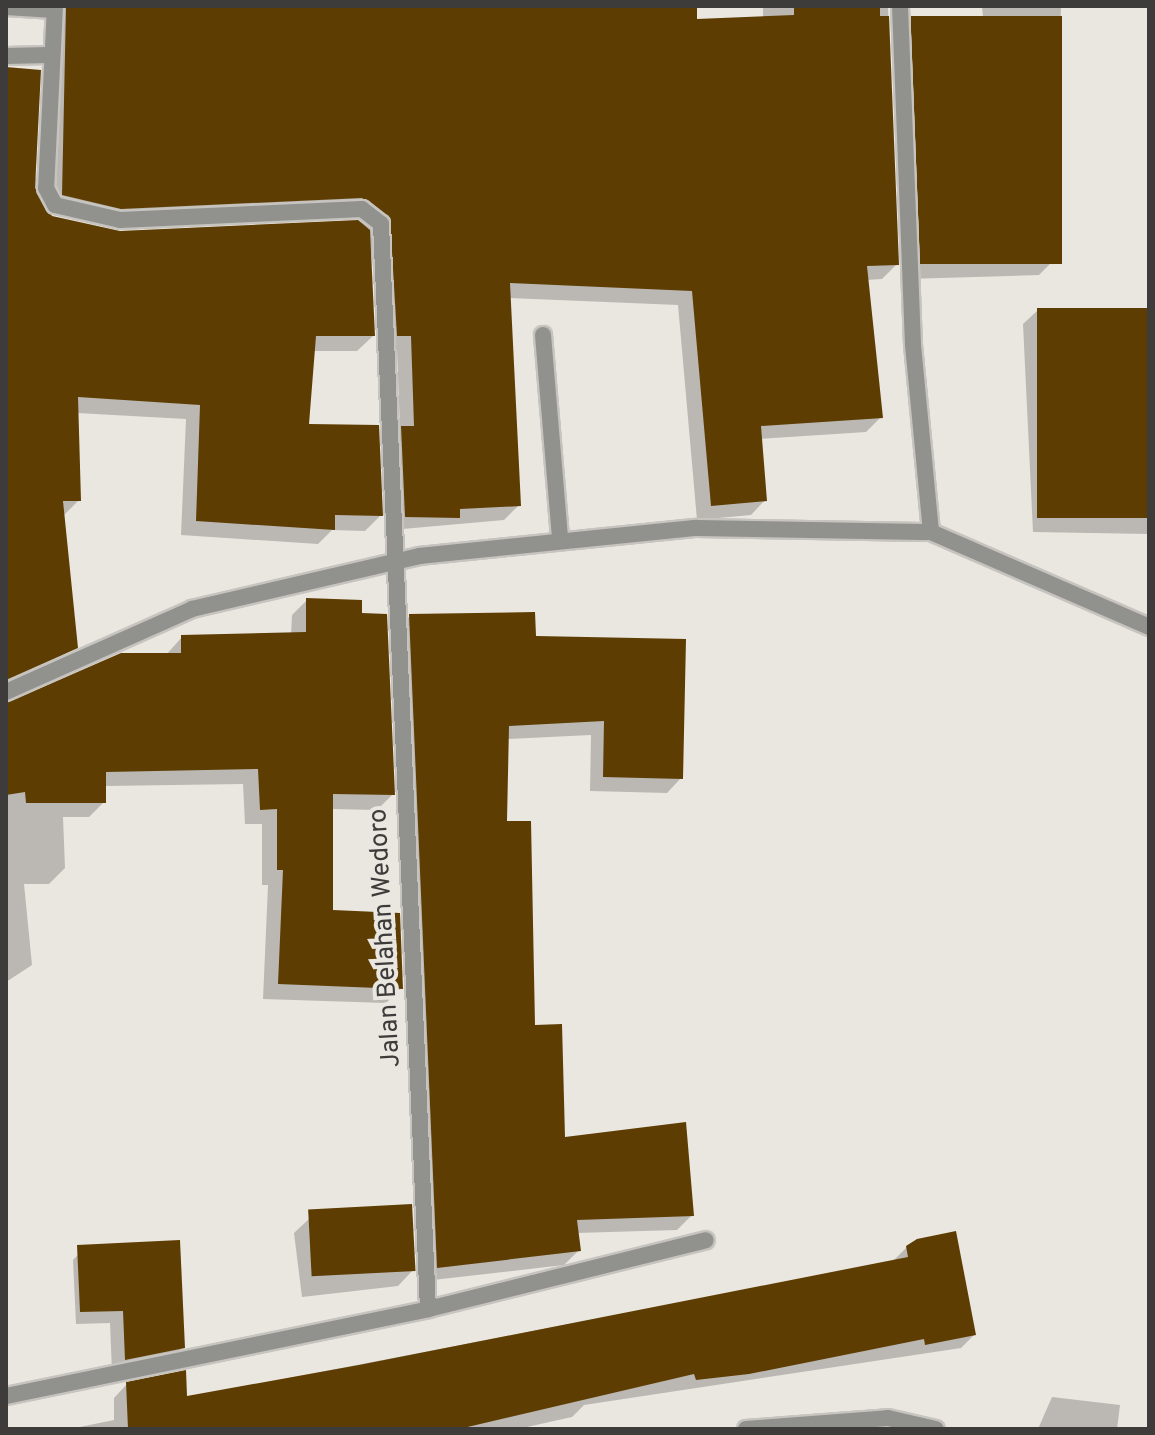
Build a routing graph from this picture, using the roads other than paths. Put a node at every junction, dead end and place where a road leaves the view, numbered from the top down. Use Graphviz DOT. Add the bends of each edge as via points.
graph roads {
  1 [pos="900,6"];
  2 [pos="6,7"];
  3 [pos="55,8"];
  4 [pos="48,55"];
  5 [pos="6,56"];
  6 [pos="543,335"];
  7 [pos="931,532"];
  8 [pos="560,538"];
  9 [pos="391,564"];
  10 [pos="1149,627"];
  11 [pos="6,692"];
  12 [pos="706,1240"];
  13 [pos="428,1309"];
  14 [pos="6,1396"];
  15 [pos="746,1429"];
  16 [pos="936,1429"];
  1 -- 7 [label="street" via="913,345"];
  2 -- 3 [label="street"];
  3 -- 4 [label="street"];
  4 -- 5 [label="street"];
  4 -- 9 [label="street, Jalan Belahan Wedoro" via="46,188 55,205 72,214 211,220 362,209 375,215"];
  6 -- 8 [label="street"];
  7 -- 8 [label="street" via="697,528"];
  7 -- 10 [label="street"];
  8 -- 9 [label="street"];
  9 -- 11 [label="street" via="192,609"];
  9 -- 13 [label="street, Jalan Belahan Wedoro"];
  12 -- 13 [label="street"];
  13 -- 14 [label="street"];
  15 -- 16 [label="street" via="888,1418"];
}
